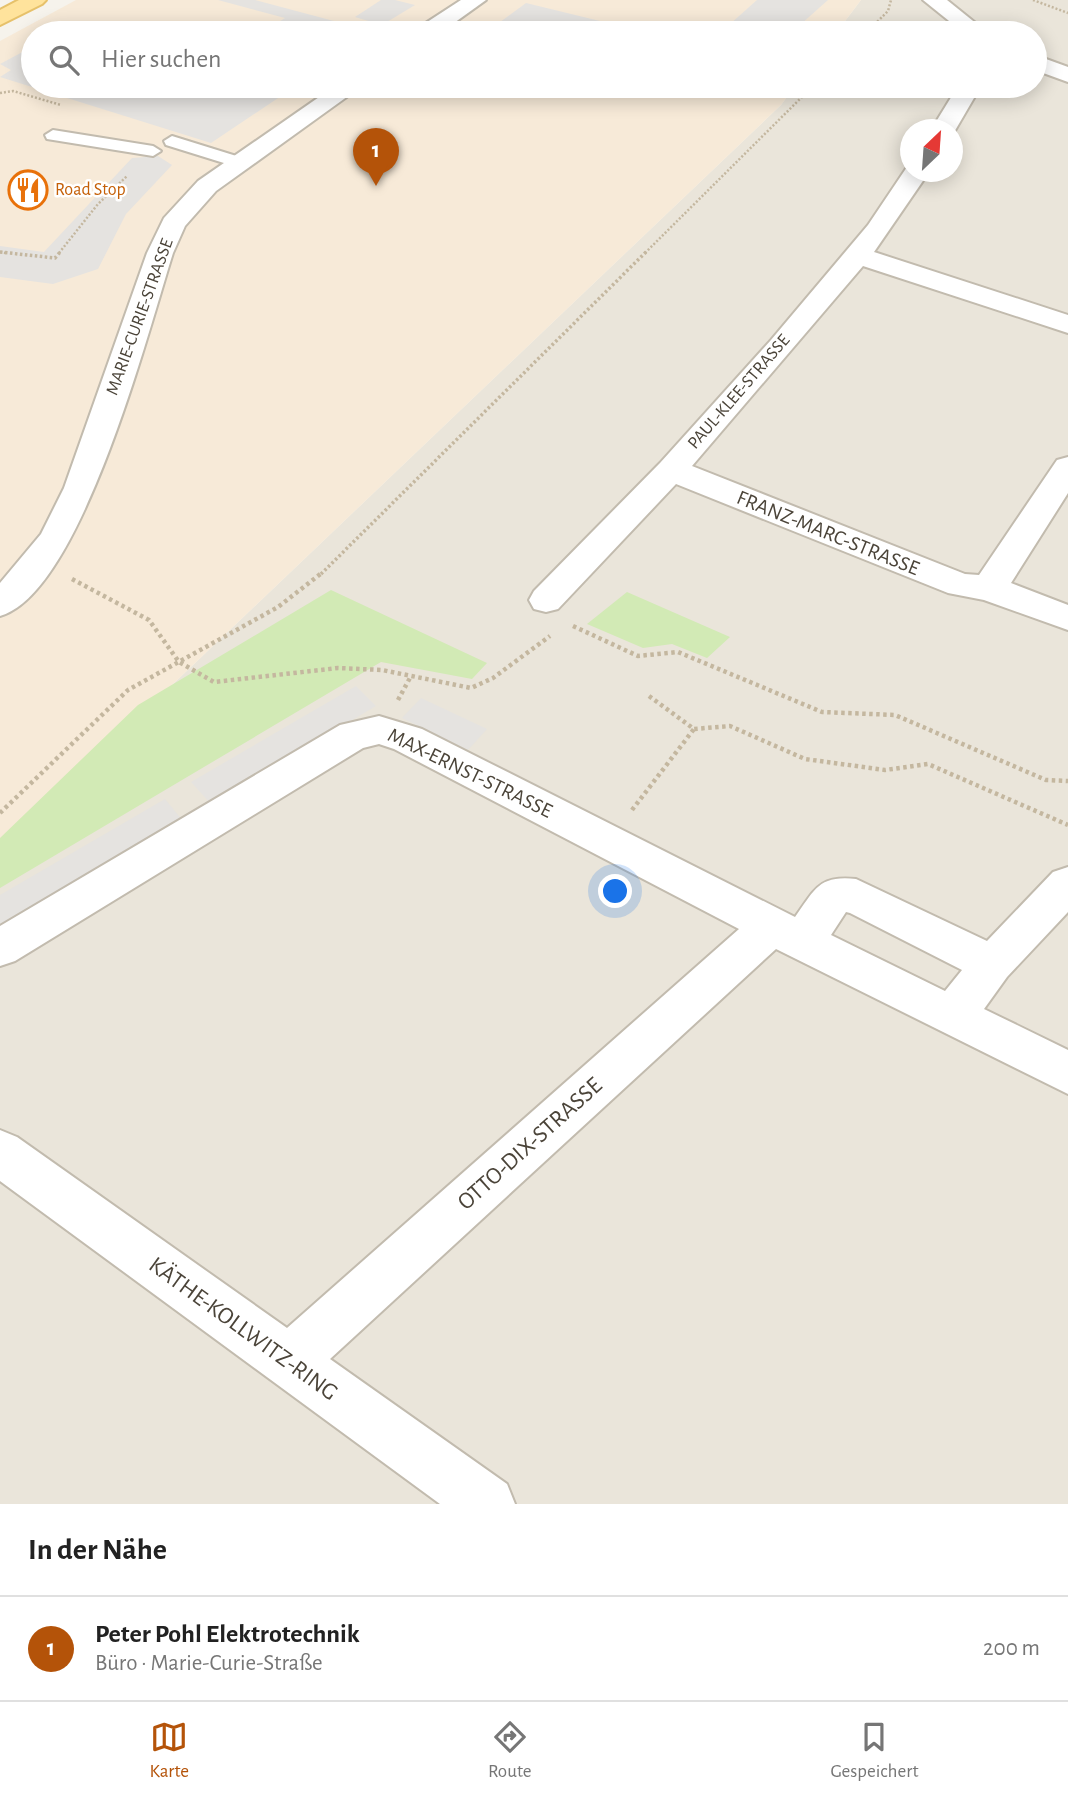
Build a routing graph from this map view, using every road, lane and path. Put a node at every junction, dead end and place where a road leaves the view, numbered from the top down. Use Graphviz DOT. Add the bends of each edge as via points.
graph roads {
  1 [pos="35,0"];
  2 [pos="475,0"];
  3 [pos="891,0"];
  4 [pos="934,0"];
  5 [pos="1033,0"];
  6 [pos="1068,13"];
  7 [pos="0,19"];
  8 [pos="444,21"];
  9 [pos="878,21"];
  10 [pos="961,21"];
  11 [pos="1047,67"];
  12 [pos="1068,75"];
  13 [pos="333,98"];
  14 [pos="801,98"];
  15 [pos="962,98"];
  16 [pos="950,119"];
  17 [pos="53,135"];
  18 [pos="172,141"];
  19 [pos="153,151"];
  20 [pos="240,163"];
  21 [pos="909,182"];
  22 [pos="0,252"];
  23 [pos="856,255"];
  24 [pos="1068,324"];
  25 [pos="1068,467"];
  26 [pos="671,470"];
  27 [pos="38,564"];
  28 [pos="988,588"];
  29 [pos="546,600"];
  30 [pos="0,604"];
  31 [pos="1068,618"];
  32 [pos="568,624"];
  33 [pos="179,662"];
  34 [pos="649,696"];
  35 [pos="694,729"];
  36 [pos="1068,781"];
  37 [pos="0,813"];
  38 [pos="626,819"];
  39 [pos="1068,825"];
  40 [pos="1068,884"];
  41 [pos="787,933"];
  42 [pos="0,948"];
  43 [pos="992,964"];
  44 [pos="953,1015"];
  45 [pos="1068,1073"];
  46 [pos="0,1153"];
  47 [pos="288,1362"];
  48 [pos="487,1504"];
  1 -- 7 [label="main road"];
  2 -- 8 [label="street"];
  3 -- 9 [label="path"];
  4 -- 10 [label="street"];
  5 -- 6 [label="path"];
  11 -- 12 [label="street"];
  13 -- 20 [label="street, MARIE-CURIE-STRASSE"];
  14 -- 33 [label="path" via="317,578 278,607"];
  15 -- 16 [label="street"];
  17 -- 19 [label="lane"];
  18 -- 20 [label="lane"];
  19 -- 22 [label="path" via="98,204 55,258"];
  20 -- 27 [label="street, MARIE-CURIE-STRASSE" via="208,186 173,224 79,492 60,533"];
  21 -- 23 [label="street, PAUL-KLEE-STRASSE"];
  23 -- 24 [label="street"];
  23 -- 26 [label="street, PAUL-KLEE-STRASSE"];
  25 -- 28 [label="street"];
  26 -- 28 [label="street, FRANZ-MARC-STRASSE" via="960,585"];
  26 -- 29 [label="street, PAUL-KLEE-STRASSE"];
  27 -- 30 [label="street, MARIE-CURIE-STRASSE"];
  27 -- 33 [label="path" via="149,621"];
  28 -- 31 [label="street, FRANZ-MARC-STRASSE"];
  29 -- 32 [label="path"];
  32 -- 33 [label="path" via="493,678 471,688 382,670 338,668 214,682"];
  32 -- 36 [label="path" via="638,656 678,652 822,712 895,715 1046,780"];
  33 -- 37 [label="path" via="128,690"];
  34 -- 35 [label="path"];
  35 -- 38 [label="path"];
  35 -- 39 [label="path" via="730,726 805,759 885,770 928,764"];
  40 -- 43 [label="street"];
  41 -- 42 [label="street, MAX-ERNST-STRASSE" via="408,739 379,730 353,736"];
  41 -- 43 [label="street" via="836,894 856,896"];
  41 -- 44 [label="street, MAX-ERNST-STRASSE"];
  41 -- 47 [label="street, OTTO-DIX-STRASSE"];
  43 -- 44 [label="street"];
  44 -- 45 [label="street, MAX-ERNST-STRASSE"];
  46 -- 47 [label="street, KÄTHE-KOLLWITZ-RING"];
  47 -- 48 [label="street, KÄTHE-KOLLWITZ-RING"];
}
